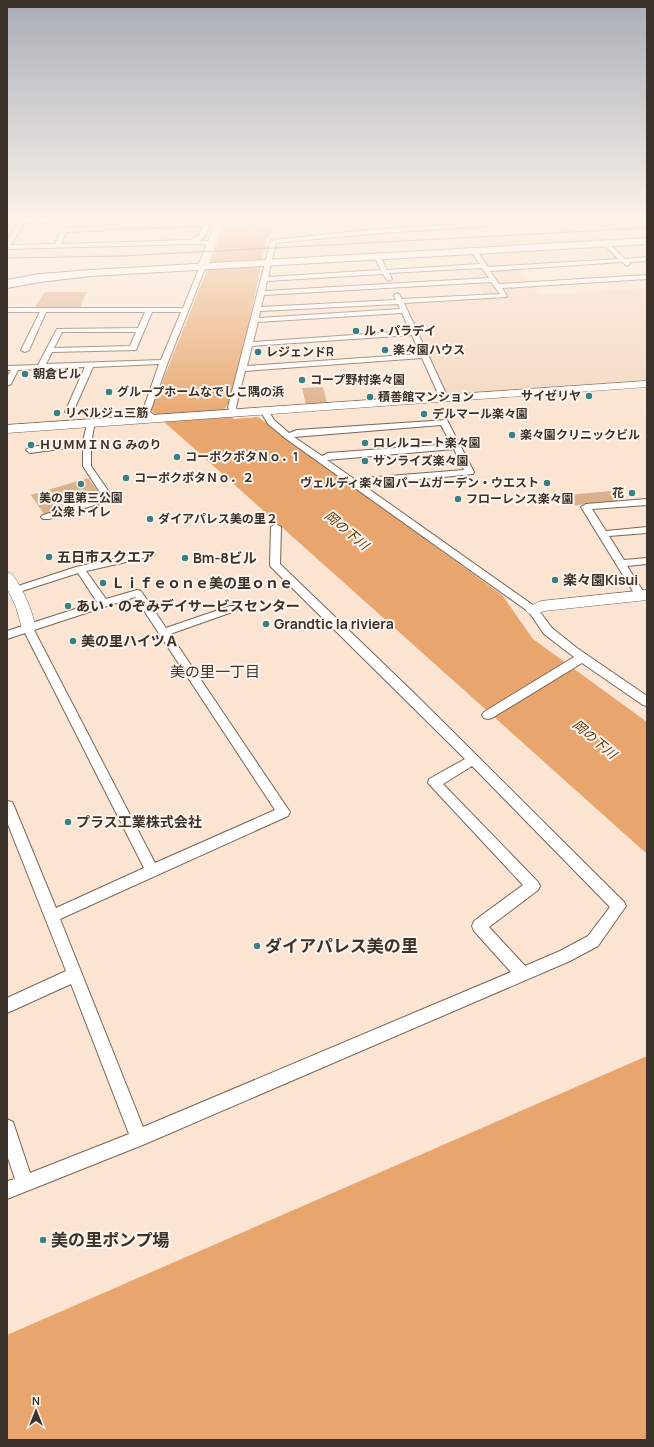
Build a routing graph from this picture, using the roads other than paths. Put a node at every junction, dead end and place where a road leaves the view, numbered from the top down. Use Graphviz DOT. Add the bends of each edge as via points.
graph roads {
  1 [pos="195,288"];
  2 [pos="262,288"];
  3 [pos="363,288"];
  4 [pos="393,288"];
  5 [pos="498,288"];
  6 [pos="261,293"];
  7 [pos="400,301"];
  8 [pos="258,309"];
  9 [pos="7,310"];
  10 [pos="44,310"];
  11 [pos="149,310"];
  12 [pos="184,310"];
  13 [pos="404,311"];
  14 [pos="254,320"];
  15 [pos="140,330"];
  16 [pos="414,333"];
  17 [pos="249,344"];
  18 [pos="25,350"];
  19 [pos="50,350"];
  20 [pos="425,356"];
  21 [pos="164,362"];
  22 [pos="90,365"];
  23 [pos="41,367"];
  24 [pos="7,368"];
  25 [pos="16,368"];
  26 [pos="242,369"];
  27 [pos="7,384"];
  28 [pos="647,384"];
  29 [pos="444,398"];
  30 [pos="69,412"];
  31 [pos="265,412"];
  32 [pos="232,414"];
  33 [pos="156,418"];
  34 [pos="91,422"];
  35 [pos="7,428"];
  36 [pos="288,436"];
  37 [pos="88,443"];
  38 [pos="457,446"];
  39 [pos="30,450"];
  40 [pos="322,458"];
  41 [pos="358,484"];
  42 [pos="647,502"];
  43 [pos="46,517"];
  44 [pos="276,527"];
  45 [pos="647,530"];
  46 [pos="604,534"];
  47 [pos="150,554"];
  48 [pos="647,561"];
  49 [pos="621,563"];
  50 [pos="80,569"];
  51 [pos="10,584"];
  52 [pos="644,595"];
  53 [pos="104,604"];
  54 [pos="234,608"];
  55 [pos="533,610"];
  56 [pos="28,628"];
  57 [pos="164,632"];
  58 [pos="7,635"];
  59 [pos="578,660"];
  60 [pos="647,702"];
  61 [pos="488,715"];
  62 [pos="473,760"];
  63 [pos="7,806"];
  64 [pos="152,870"];
  65 [pos="52,916"];
  66 [pos="522,973"];
  67 [pos="74,975"];
  68 [pos="7,1006"];
  69 [pos="7,1128"];
  70 [pos="139,1138"];
  71 [pos="25,1183"];
  72 [pos="7,1190"];
  1 -- 12 [label="street"];
  2 -- 6 [label="street"];
  3 -- 6 [label="street"];
  4 -- 7 [label="street"];
  5 -- 7 [label="street" via="504,296"];
  6 -- 8 [label="street"];
  7 -- 8 [label="street"];
  7 -- 13 [label="street"];
  8 -- 14 [label="street"];
  9 -- 10 [label="street"];
  10 -- 11 [label="street"];
  10 -- 18 [label="street"];
  11 -- 12 [label="street"];
  11 -- 15 [label="street"];
  12 -- 21 [label="street"];
  13 -- 14 [label="street"];
  13 -- 16 [label="street"];
  14 -- 17 [label="street"];
  15 -- 19 [label="street" via="133,348"];
  15 -- 19 [label="street" via="59,330"];
  16 -- 17 [label="street"];
  16 -- 20 [label="street"];
  17 -- 26 [label="street"];
  19 -- 23 [label="street"];
  20 -- 26 [label="street"];
  20 -- 29 [label="street"];
  21 -- 22 [label="street"];
  21 -- 33 [label="street" via="146,413"];
  22 -- 23 [label="street"];
  22 -- 30 [label="street"];
  23 -- 25 [label="street"];
  24 -- 25 [label="street"];
  25 -- 27 [label="street"];
  26 -- 32 [label="street"];
  28 -- 29 [label="street"];
  29 -- 31 [label="street"];
  31 -- 32 [label="street"];
  31 -- 36 [label="street" via="271,422"];
  32 -- 33 [label="street"];
  33 -- 34 [label="street"];
  34 -- 35 [label="street"];
  34 -- 37 [label="street"];
  36 -- 38 [label="street" via="297,433 444,422"];
  36 -- 40 [label="street"];
  37 -- 39 [label="street"];
  37 -- 43 [label="street" via="88,466 108,498"];
  38 -- 40 [label="street"];
  38 -- 41 [label="street" via="470,472 364,481"];
  40 -- 41 [label="street"];
  41 -- 55 [label="street"];
  42 -- 46 [label="street" via="586,507"];
  44 -- 62 [label="street" via="275,565"];
  45 -- 46 [label="street"];
  46 -- 49 [label="street"];
  47 -- 50 [label="street"];
  48 -- 49 [label="street"];
  49 -- 52 [label="street"];
  50 -- 51 [label="street"];
  50 -- 53 [label="street"];
  51 -- 56 [label="street" via="23,608"];
  52 -- 55 [label="street" via="541,606"];
  53 -- 56 [label="street"];
  53 -- 57 [label="street" via="137,593"];
  54 -- 57 [label="street"];
  55 -- 60 [label="street" via="548,631"];
  56 -- 58 [label="street"];
  56 -- 64 [label="street"];
  57 -- 64 [label="street" via="283,812"];
  59 -- 61 [label="street"];
  62 -- 66 [label="street" via="434,783 533,886 479,926"];
  62 -- 66 [label="street" via="619,906 593,941 565,956"];
  63 -- 65 [label="street"];
  64 -- 65 [label="street"];
  65 -- 67 [label="street"];
  66 -- 70 [label="street"];
  67 -- 68 [label="street"];
  67 -- 70 [label="street"];
  69 -- 71 [label="street"];
  70 -- 71 [label="street"];
  71 -- 72 [label="street"];
}
